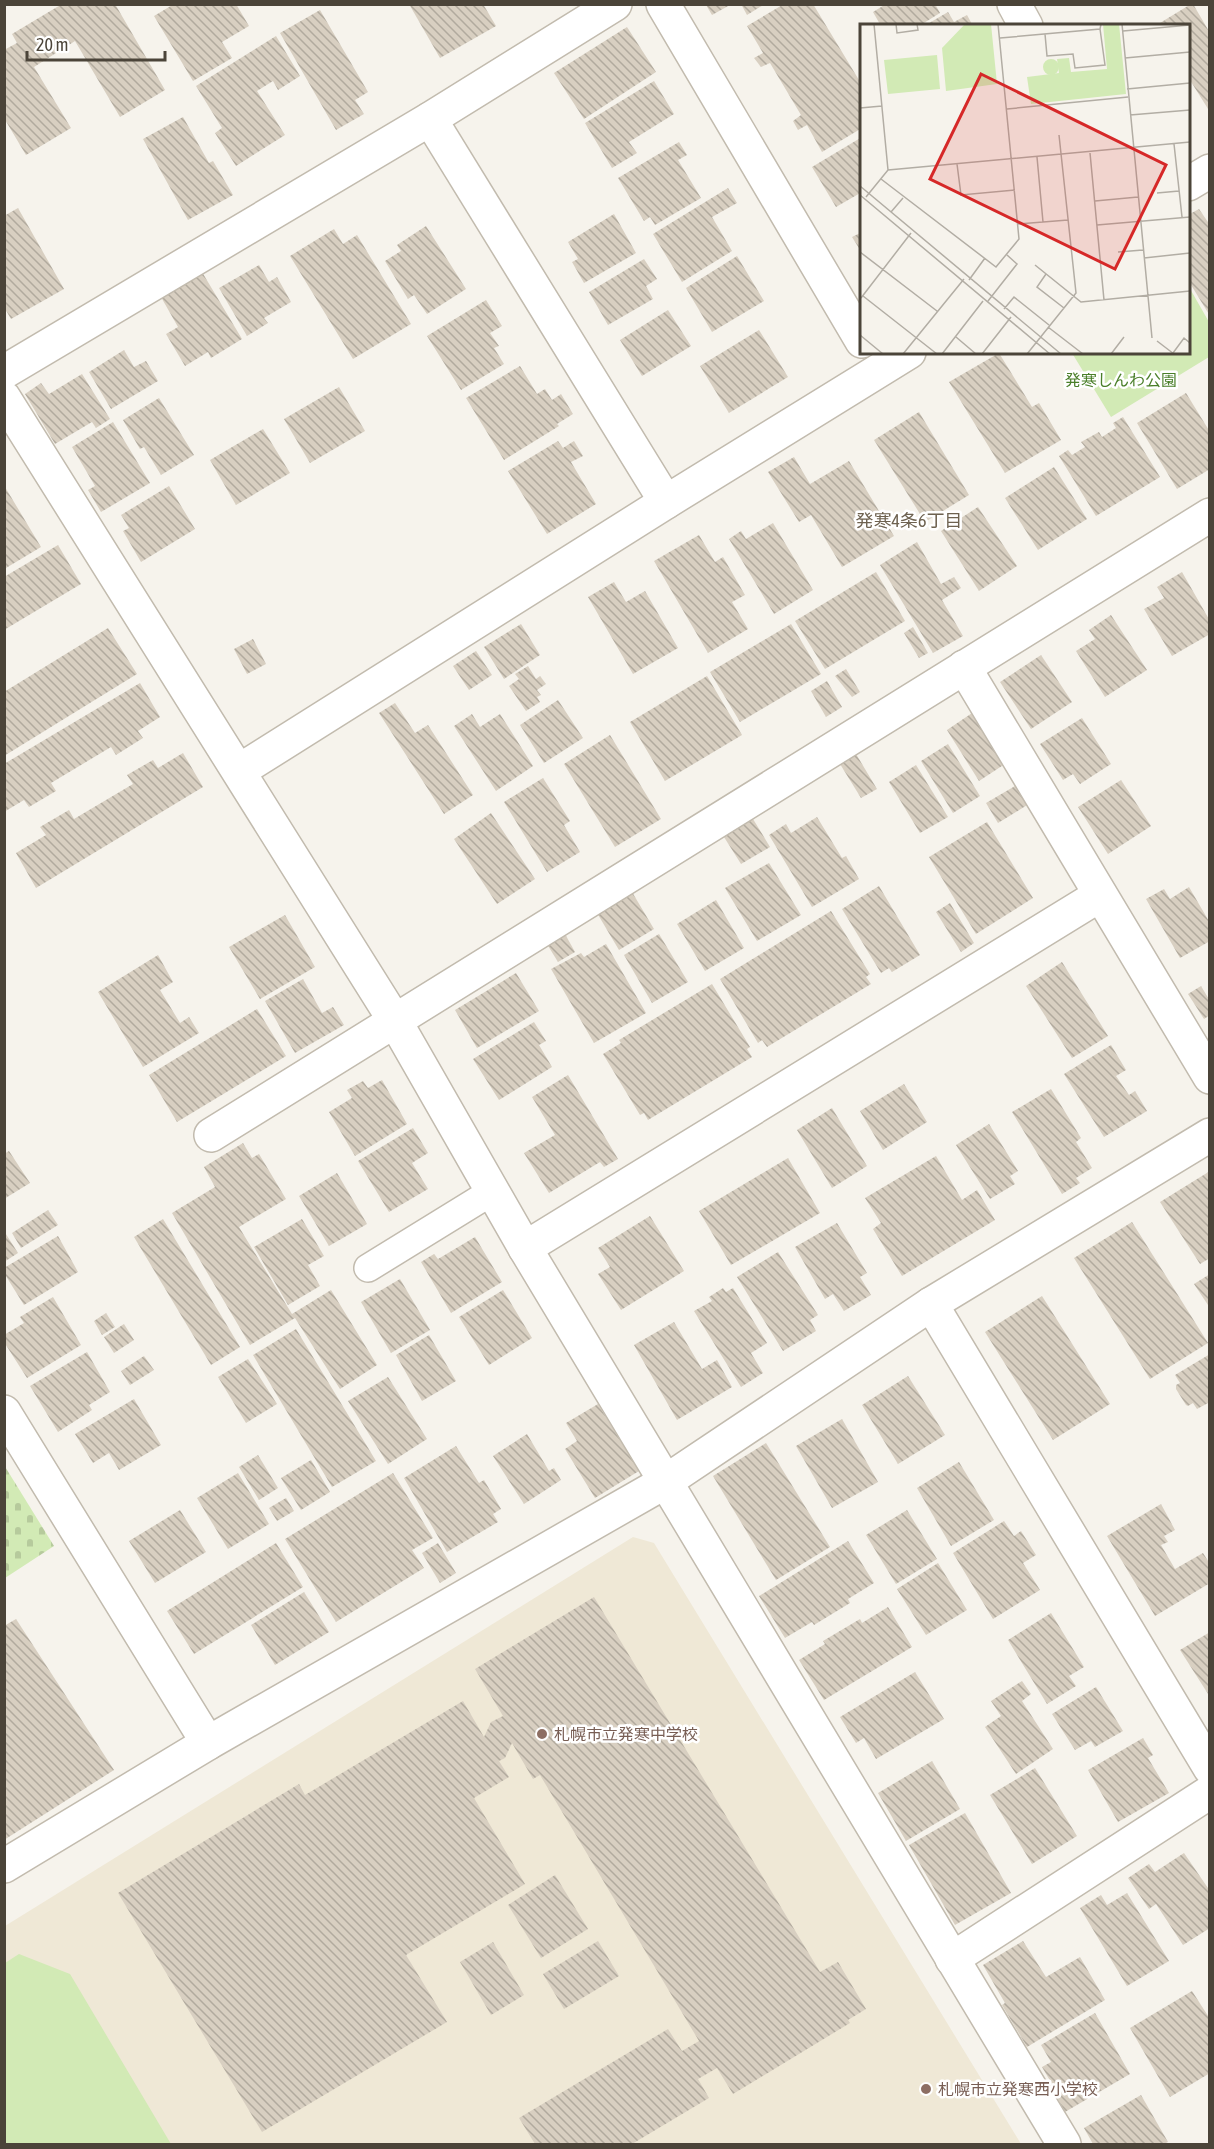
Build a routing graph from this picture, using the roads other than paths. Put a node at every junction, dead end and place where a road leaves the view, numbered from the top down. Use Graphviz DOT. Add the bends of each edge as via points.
graph roads {
  1 [pos="615,4"];
  2 [pos="663,4"];
  3 [pos="1014,4"];
  4 [pos="1025,24"];
  5 [pos="430,119"];
  6 [pos="1209,171"];
  7 [pos="1190,183"];
  8 [pos="860,339"];
  9 [pos="902,354"];
  10 [pos="874,362"];
  11 [pos="4,372"];
  12 [pos="4,398"];
  13 [pos="666,502"];
  14 [pos="1209,515"];
  15 [pos="964,667"];
  16 [pos="239,771"];
  17 [pos="1100,895"];
  18 [pos="395,1021"];
  19 [pos="1209,1077"];
  20 [pos="211,1135"];
  21 [pos="1209,1135"];
  22 [pos="493,1191"];
  23 [pos="525,1248"];
  24 [pos="368,1268"];
  25 [pos="931,1304"];
  26 [pos="4,1412"];
  27 [pos="665,1482"];
  28 [pos="208,1743"];
  29 [pos="1209,1768"];
  30 [pos="1209,1792"];
  31 [pos="4,1866"];
  32 [pos="952,1959"];
  33 [pos="1064,2145"];
  1 -- 5 [label="street"];
  2 -- 8 [label="street"];
  3 -- 4 [label="street"];
  5 -- 11 [label="street"];
  5 -- 13 [label="street"];
  6 -- 7 [label="street"];
  9 -- 10 [label="street"];
  10 -- 13 [label="street"];
  12 -- 16 [label="street"];
  13 -- 16 [label="street"];
  14 -- 15 [label="street"];
  15 -- 17 [label="street"];
  15 -- 18 [label="street"];
  16 -- 18 [label="street"];
  17 -- 19 [label="street"];
  17 -- 23 [label="street"];
  18 -- 20 [label="street"];
  18 -- 22 [label="street"];
  21 -- 25 [label="street"];
  22 -- 23 [label="street"];
  22 -- 24 [label="lane"];
  23 -- 27 [label="street"];
  25 -- 27 [label="street"];
  25 -- 29 [label="street"];
  26 -- 28 [label="street"];
  27 -- 28 [label="street"];
  27 -- 32 [label="street"];
  28 -- 31 [label="street"];
  30 -- 32 [label="street"];
  32 -- 33 [label="street"];
}
